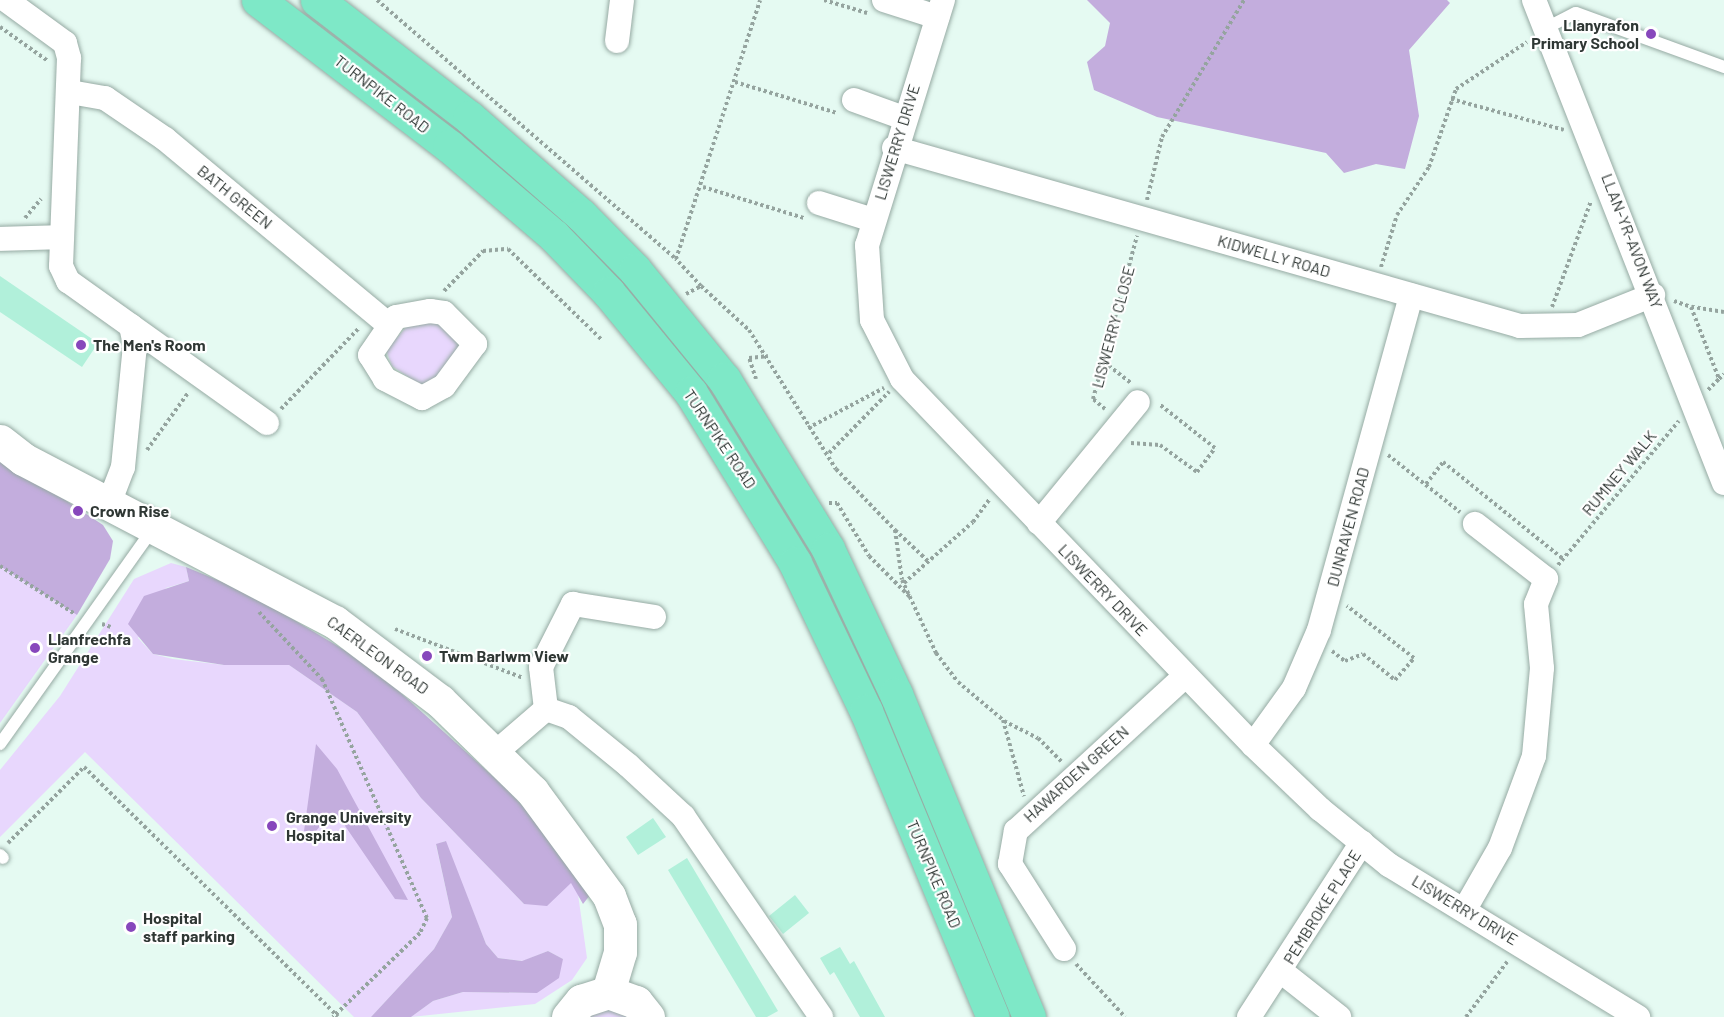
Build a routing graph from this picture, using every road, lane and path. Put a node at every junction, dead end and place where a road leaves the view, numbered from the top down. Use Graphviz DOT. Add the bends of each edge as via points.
graph roads {
  1 [pos="6,0"];
  2 [pos="258,0"];
  3 [pos="317,0"];
  4 [pos="377,0"];
  5 [pos="622,0"];
  6 [pos="760,0"];
  7 [pos="824,0"];
  8 [pos="884,0"];
  9 [pos="1244,0"];
  10 [pos="1534,0"];
  11 [pos="940,9"];
  12 [pos="0,27"];
  13 [pos="1548,27"];
  14 [pos="617,41"];
  15 [pos="1531,50"];
  16 [pos="1724,67"];
  17 [pos="735,82"];
  18 [pos="70,87"];
  19 [pos="1451,99"];
  20 [pos="854,100"];
  21 [pos="904,118"];
  22 [pos="1565,122"];
  23 [pos="894,148"];
  24 [pos="64,173"];
  25 [pos="703,187"];
  26 [pos="1594,192"];
  27 [pos="819,202"];
  28 [pos="1142,219"];
  29 [pos="873,220"];
  30 [pos="62,237"];
  31 [pos="3,239"];
  32 [pos="676,259"];
  33 [pos="1376,285"];
  34 [pos="701,286"];
  35 [pos="685,294"];
  36 [pos="1411,295"];
  37 [pos="1653,295"];
  38 [pos="438,297"];
  39 [pos="1724,312"];
  40 [pos="381,317"];
  41 [pos="131,326"];
  42 [pos="1544,327"];
  43 [pos="602,340"];
  44 [pos="768,356"];
  45 [pos="1104,362"];
  46 [pos="1724,374"];
  47 [pos="902,379"];
  48 [pos="195,384"];
  49 [pos="760,386"];
  50 [pos="1143,396"];
  51 [pos="1694,403"];
  52 [pos="267,423"];
  53 [pos="808,428"];
  54 [pos="1118,428"];
  55 [pos="0,441"];
  56 [pos="1371,441"];
  57 [pos="829,453"];
  58 [pos="141,458"];
  59 [pos="1724,483"];
  60 [pos="1425,484"];
  61 [pos="1002,485"];
  62 [pos="820,493"];
  63 [pos="109,503"];
  64 [pos="1039,523"];
  65 [pos="1475,524"];
  66 [pos="154,526"];
  67 [pos="895,530"];
  68 [pos="1563,559"];
  69 [pos="928,562"];
  70 [pos="0,566"];
  71 [pos="1546,579"];
  72 [pos="904,583"];
  73 [pos="1330,593"];
  74 [pos="914,601"];
  75 [pos="252,605"];
  76 [pos="654,617"];
  77 [pos="90,620"];
  78 [pos="111,627"];
  79 [pos="395,629"];
  80 [pos="1316,637"];
  81 [pos="1185,676"];
  82 [pos="542,679"];
  83 [pos="546,709"];
  84 [pos="1003,720"];
  85 [pos="0,744"];
  86 [pos="1253,746"];
  87 [pos="495,753"];
  88 [pos="1075,774"];
  89 [pos="1029,814"];
  90 [pos="1362,842"];
  91 [pos="1,855"];
  92 [pos="1465,909"];
  93 [pos="1520,944"];
  94 [pos="1064,949"];
  95 [pos="1282,972"];
  96 [pos="608,992"];
  97 [pos="336,1016"];
  98 [pos="568,1017"];
  99 [pos="648,1017"];
  100 [pos="821,1017"];
  101 [pos="993,1017"];
  102 [pos="1029,1017"];
  103 [pos="1125,1017"];
  104 [pos="1249,1017"];
  105 [pos="1339,1017"];
  106 [pos="1466,1017"];
  107 [pos="1638,1017"];
  1 -- 18 [label="street" via="65,43"];
  2 -- 101 [label="highway, TURNPIKE ROAD" via="449,146 554,236 609,293 691,393 795,563 866,711"];
  3 -- 102 [label="highway, TURNPIKE ROAD" via="470,117 581,215 635,270 724,379 828,549 896,694"];
  4 -- 32 [label="path"];
  5 -- 14 [label="street"];
  6 -- 17 [label="path"];
  7 -- 8 [label="path" via="878,16"];
  8 -- 11 [label="street"];
  9 -- 28 [label="path, LISWERRY CLOSE" via="1162,137"];
  10 -- 13 [label="street, LLAN-YR-AVON WAY"];
  11 -- 21 [label="street, LISWERRY DRIVE"];
  12 -- 18 [label="path"];
  13 -- 16 [label="lane" via="1576,13"];
  13 -- 37 [label="street, LLAN-YR-AVON WAY"];
  15 -- 19 [label="path" via="1526,39 1456,89"];
  17 -- 20 [label="path" via="847,116"];
  17 -- 25 [label="path"];
  18 -- 24 [label="street"];
  18 -- 40 [label="street, BATH GREEN" via="105,98 165,139"];
  19 -- 22 [label="path" via="1570,132"];
  19 -- 33 [label="path" via="1429,166 1397,215"];
  20 -- 21 [label="street"];
  21 -- 23 [label="street, LISWERRY DRIVE"];
  23 -- 28 [label="street, KIDWELLY ROAD"];
  23 -- 29 [label="street, LISWERRY DRIVE"];
  24 -- 30 [label="street"];
  24 -- 31 [label="path"];
  25 -- 27 [label="path" via="812,221"];
  25 -- 32 [label="path"];
  26 -- 42 [label="path"];
  27 -- 29 [label="street"];
  28 -- 33 [label="street, KIDWELLY ROAD"];
  28 -- 45 [label="path, LISWERRY CLOSE"];
  29 -- 47 [label="street, LISWERRY DRIVE" via="866,294 881,343"];
  30 -- 31 [label="street"];
  30 -- 41 [label="street" via="61,266 68,281"];
  32 -- 34 [label="path"];
  33 -- 36 [label="street, KIDWELLY ROAD"];
  34 -- 35 [label="path"];
  34 -- 44 [label="path"];
  36 -- 42 [label="street, KIDWELLY ROAD" via="1520,326"];
  36 -- 56 [label="street, DUNRAVEN ROAD"];
  37 -- 42 [label="street, KIDWELLY ROAD" via="1578,325"];
  37 -- 51 [label="street, LLAN-YR-AVON WAY"];
  38 -- 43 [label="path" via="483,251 508,249"];
  39 -- 46 [label="path" via="1691,307 1719,379"];
  40 -- 52 [label="path"];
  41 -- 52 [label="street"];
  41 -- 63 [label="street" via="135,345 123,467"];
  44 -- 49 [label="path" via="749,357"];
  44 -- 53 [label="path"];
  45 -- 50 [label="path"];
  45 -- 54 [label="path, LISWERRY CLOSE" via="1093,399"];
  47 -- 53 [label="path"];
  47 -- 57 [label="path"];
  47 -- 61 [label="street, LISWERRY DRIVE"];
  48 -- 58 [label="path"];
  50 -- 54 [label="street"];
  50 -- 54 [label="path" via="1215,448 1197,472 1160,445 1124,442"];
  51 -- 59 [label="street, LLAN-YR-AVON WAY"];
  51 -- 68 [label="path, RUMNEY WALK"];
  53 -- 57 [label="path"];
  54 -- 64 [label="street"];
  55 -- 63 [label="main road, CAERLEON ROAD" via="23,459"];
  56 -- 60 [label="path"];
  56 -- 73 [label="street, DUNRAVEN ROAD"];
  57 -- 67 [label="path" via="836,469"];
  60 -- 65 [label="path"];
  60 -- 68 [label="path" via="1443,462"];
  61 -- 64 [label="street, LISWERRY DRIVE"];
  61 -- 69 [label="path" via="973,522"];
  62 -- 74 [label="path" via="826,502 837,503 869,556"];
  63 -- 66 [label="main road, CAERLEON ROAD"];
  64 -- 81 [label="street, LISWERRY DRIVE"];
  65 -- 71 [label="street"];
  66 -- 77 [label="lane"];
  66 -- 87 [label="main road, CAERLEON ROAD" via="335,622 440,701"];
  67 -- 69 [label="path"];
  67 -- 72 [label="path"];
  68 -- 71 [label="path, RUMNEY WALK"];
  69 -- 72 [label="path"];
  70 -- 77 [label="path"];
  71 -- 92 [label="street" via="1536,604 1542,668 1534,756 1500,848"];
  72 -- 74 [label="path"];
  73 -- 80 [label="street, DUNRAVEN ROAD"];
  73 -- 80 [label="path" via="1414,658 1395,680 1363,654 1345,662"];
  74 -- 84 [label="path" via="945,667"];
  75 -- 97 [label="path" via="322,679 427,918 420,933"];
  76 -- 82 [label="street" via="573,604 545,654"];
  77 -- 78 [label="path"];
  77 -- 85 [label="lane"];
  79 -- 82 [label="path" via="512,676"];
  80 -- 86 [label="street, DUNRAVEN ROAD" via="1294,688"];
  81 -- 86 [label="street, LISWERRY DRIVE"];
  81 -- 88 [label="street, HAWARDEN GREEN"];
  82 -- 83 [label="street"];
  83 -- 87 [label="street"];
  83 -- 100 [label="street" via="569,717 683,816"];
  84 -- 88 [label="path" via="1038,738"];
  84 -- 89 [label="path"];
  86 -- 90 [label="street, LISWERRY DRIVE"];
  87 -- 96 [label="main road, CAERLEON ROAD" via="532,791 609,896 620,924 620,952"];
  88 -- 89 [label="street, HAWARDEN GREEN"];
  89 -- 94 [label="street, HAWARDEN GREEN" via="1016,831 1010,864"];
  90 -- 92 [label="street, LISWERRY DRIVE"];
  90 -- 95 [label="street, PEMBROKE PLACE"];
  91 -- 97 [label="path" via="84,767"];
  92 -- 93 [label="street, LISWERRY DRIVE"];
  93 -- 106 [label="path"];
  93 -- 107 [label="street, LISWERRY DRIVE"];
  94 -- 103 [label="path"];
  95 -- 104 [label="street, PEMBROKE PLACE"];
  95 -- 105 [label="street, PEMBROKE PLACE"];
  96 -- 98 [label="main road" via="581,1001"];
  96 -- 99 [label="main road" via="636,1002"];
}
